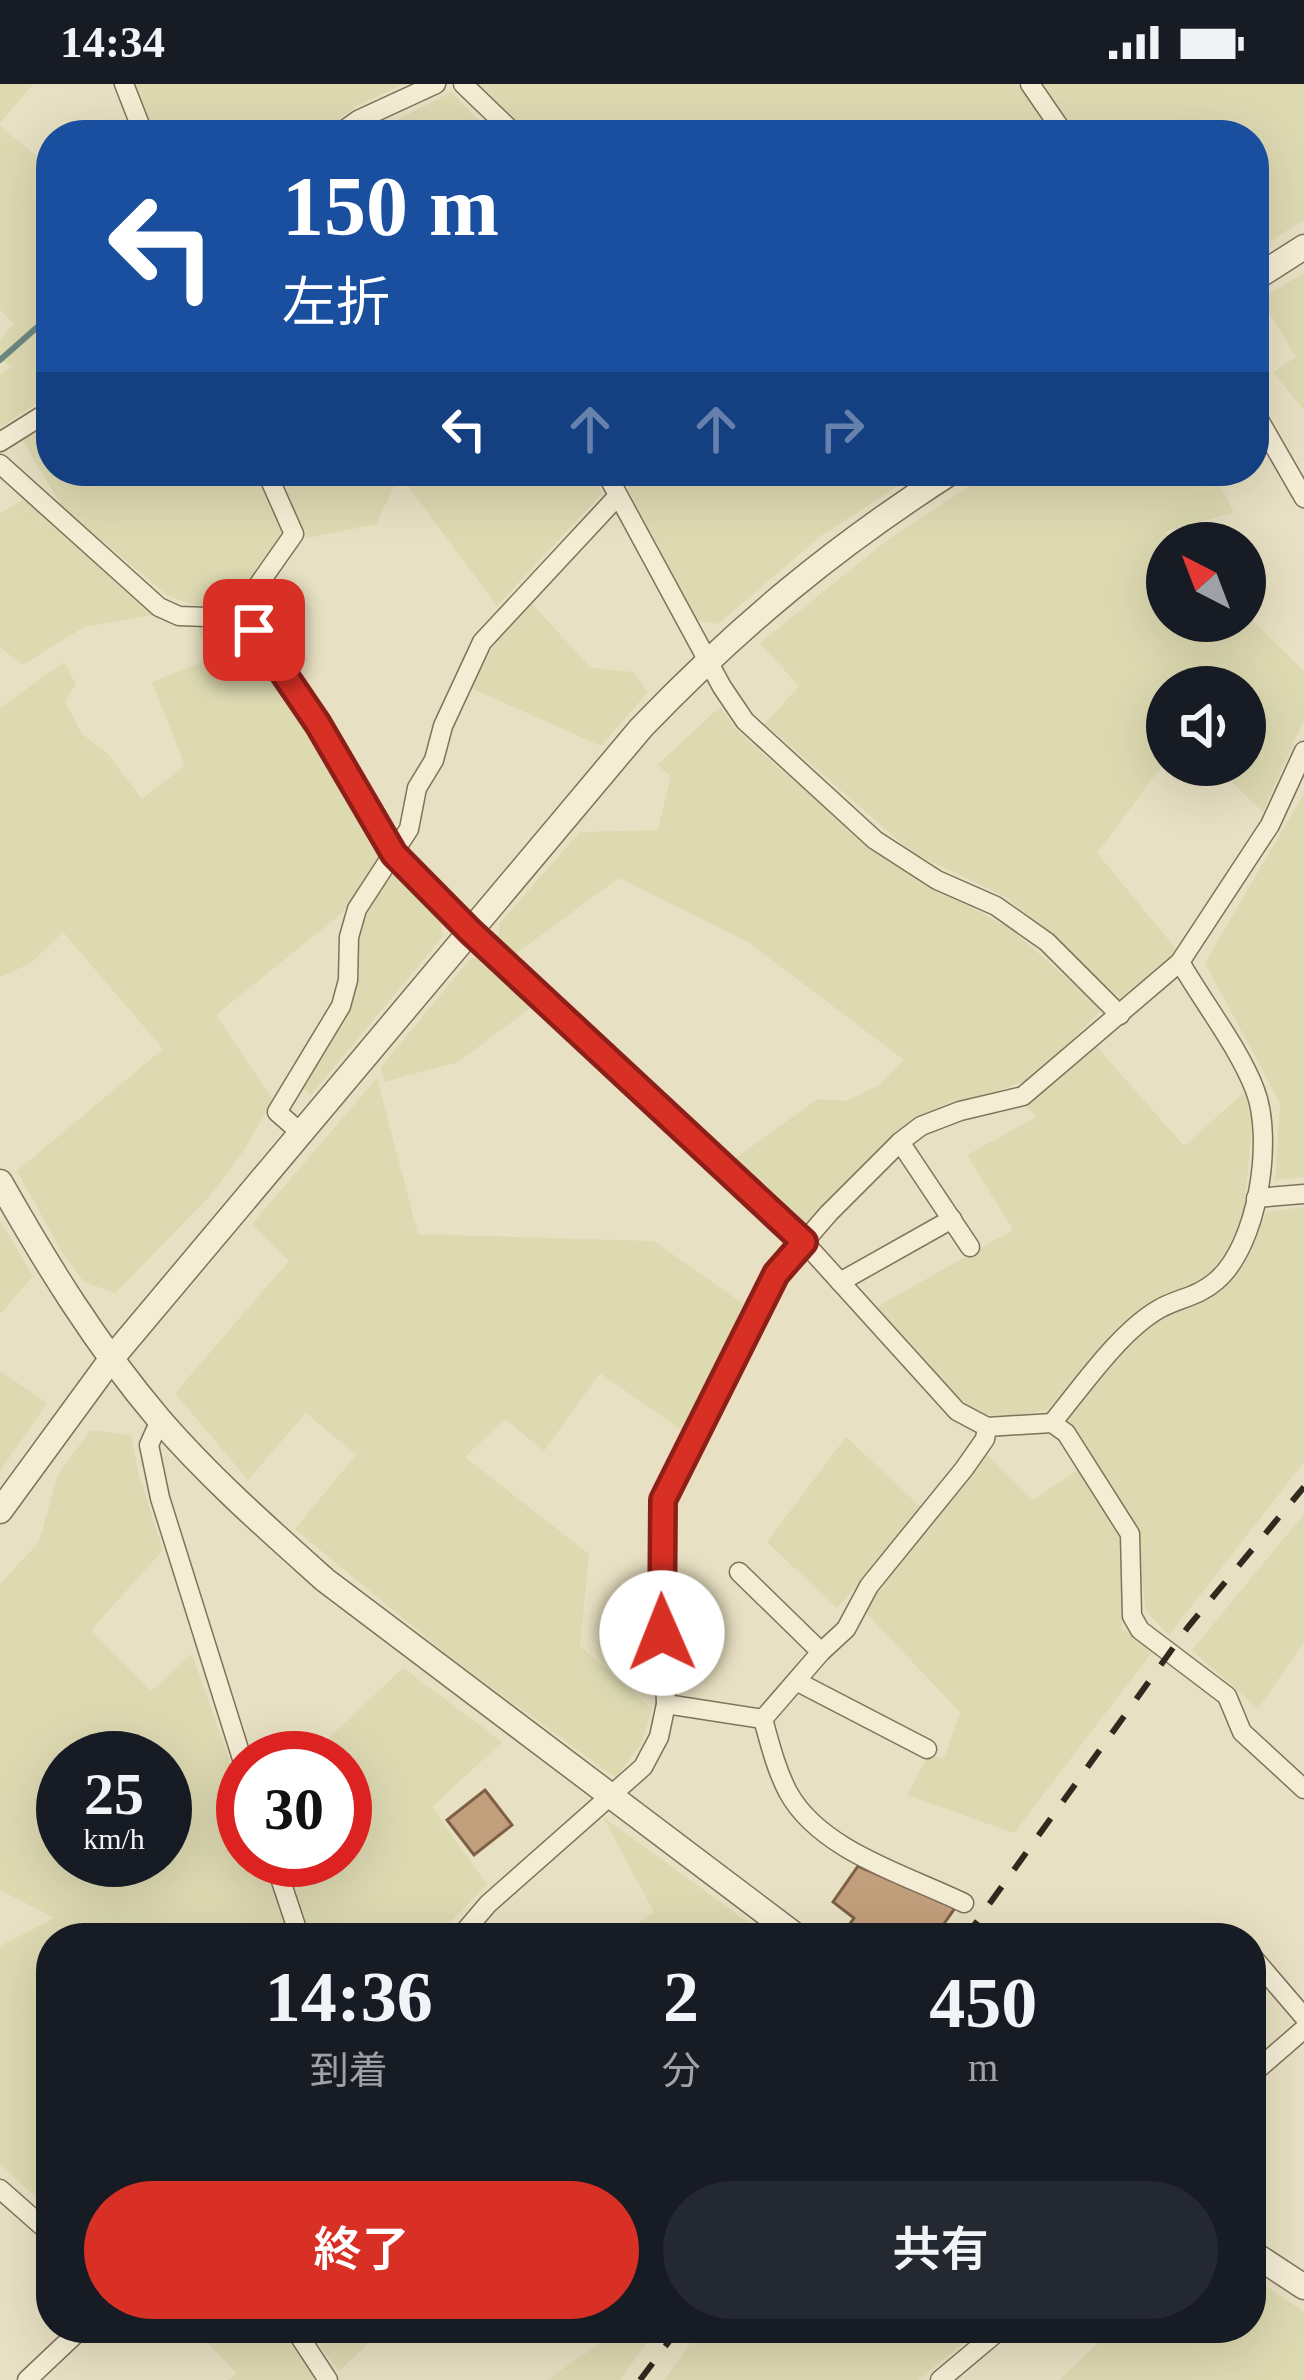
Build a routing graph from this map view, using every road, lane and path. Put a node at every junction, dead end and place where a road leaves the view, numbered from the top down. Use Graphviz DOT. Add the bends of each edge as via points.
graph roads {
  1 [pos="124,84"];
  2 [pos="436,84"];
  3 [pos="463,84"];
  4 [pos="1030,84"];
  5 [pos="138,120"];
  6 [pos="358,120"];
  7 [pos="500,120"];
  8 [pos="1055,120"];
  9 [pos="1304,248"];
  10 [pos="1269,270"];
  11 [pos="36,419"];
  12 [pos="1269,437"];
  13 [pos="0,442"];
  14 [pos="0,464"];
  15 [pos="273,486"];
  16 [pos="611,486"];
  17 [pos="931,486"];
  18 [pos="616,498"];
  19 [pos="1304,498"];
  20 [pos="235,618"];
  21 [pos="708,658"];
  22 [pos="1304,751"];
  23 [pos="394,854"];
  24 [pos="470,931"];
  25 [pos="1180,962"];
  26 [pos="1120,1015"];
  27 [pos="301,1133"];
  28 [pos="900,1142"];
  29 [pos="0,1182"];
  30 [pos="1304,1194"];
  31 [pos="1256,1198"];
  32 [pos="952,1220"];
  33 [pos="804,1242"];
  34 [pos="970,1247"];
  35 [pos="840,1282"];
  36 [pos="112,1358"];
  37 [pos="160,1420"];
  38 [pos="1052,1424"];
  39 [pos="987,1427"];
  40 [pos="0,1511"];
  41 [pos="739,1572"];
  42 [pos="821,1652"];
  43 [pos="796,1681"];
  44 [pos="666,1704"];
  45 [pos="763,1719"];
  46 [pos="233,1731"];
  47 [pos="927,1749"];
  48 [pos="1304,1789"];
  49 [pos="610,1798"];
  50 [pos="283,1887"];
  51 [pos="964,1903"];
  52 [pos="295,1923"];
  53 [pos="472,1923"];
  54 [pos="780,1923"];
  55 [pos="1266,1973"];
  56 [pos="1304,2017"];
  57 [pos="1304,2029"];
  58 [pos="1266,2062"];
  59 [pos="0,2189"];
  60 [pos="36,2221"];
  61 [pos="1266,2262"];
  62 [pos="1304,2287"];
  63 [pos="66,2343"];
  64 [pos="304,2343"];
  65 [pos="986,2343"];
  66 [pos="950,2378"];
  67 [pos="27,2380"];
  68 [pos="328,2380"];
  1 -- 5 [label="street"];
  2 -- 6 [label="street"];
  3 -- 7 [label="street"];
  4 -- 8 [label="street"];
  9 -- 10 [label="street"];
  11 -- 13 [label="street"];
  12 -- 19 [label="street"];
  14 -- 20 [label="street" via="159,607 179,616"];
  15 -- 20 [label="street" via="294,534"];
  16 -- 18 [label="street"];
  17 -- 21 [label="street" via="811,568"];
  18 -- 21 [label="street"];
  18 -- 23 [label="street" via="482,642"];
  20 -- 23 [label="street" via="277,660"];
  21 -- 24 [label="street"];
  21 -- 26 [label="street" via="745,722 875,840 996,906"];
  22 -- 25 [label="street" via="1270,825"];
  23 -- 24 [label="street"];
  23 -- 27 [label="street" via="357,909 341,1006 277,1112"];
  24 -- 27 [label="street"];
  24 -- 33 [label="street"];
  25 -- 26 [label="street"];
  25 -- 31 [label="street" via="1255,1088 1264,1124"];
  26 -- 28 [label="street" via="1023,1096 921,1126"];
  27 -- 36 [label="street"];
  28 -- 32 [label="street"];
  28 -- 33 [label="street"];
  29 -- 36 [label="street"];
  30 -- 31 [label="street"];
  31 -- 38 [label="street" via="1249,1230 1219,1280 1133,1329"];
  32 -- 34 [label="street"];
  32 -- 35 [label="street"];
  33 -- 35 [label="street"];
  33 -- 44 [label="street" via="776,1274 663,1500"];
  35 -- 39 [label="street" via="958,1411"];
  36 -- 37 [label="street"];
  36 -- 40 [label="street"];
  37 -- 46 [label="street" via="149,1444 160,1498"];
  37 -- 49 [label="street" via="325,1580"];
  38 -- 39 [label="street"];
  38 -- 48 [label="street" via="1066,1433 1130,1534 1132,1616 1140,1630 1227,1696 1243,1732"];
  39 -- 42 [label="street" via="964,1469"];
  41 -- 42 [label="street"];
  42 -- 43 [label="street"];
  43 -- 45 [label="street"];
  43 -- 47 [label="street"];
  44 -- 45 [label="street"];
  44 -- 49 [label="street" via="643,1768"];
  45 -- 51 [label="street" via="789,1795 814,1824"];
  49 -- 53 [label="street"];
  49 -- 54 [label="street"];
  50 -- 52 [label="street"];
  55 -- 56 [label="street"];
  57 -- 58 [label="street"];
  59 -- 60 [label="street"];
  61 -- 62 [label="street"];
  63 -- 67 [label="street"];
  64 -- 68 [label="street"];
  65 -- 66 [label="street"];
}
